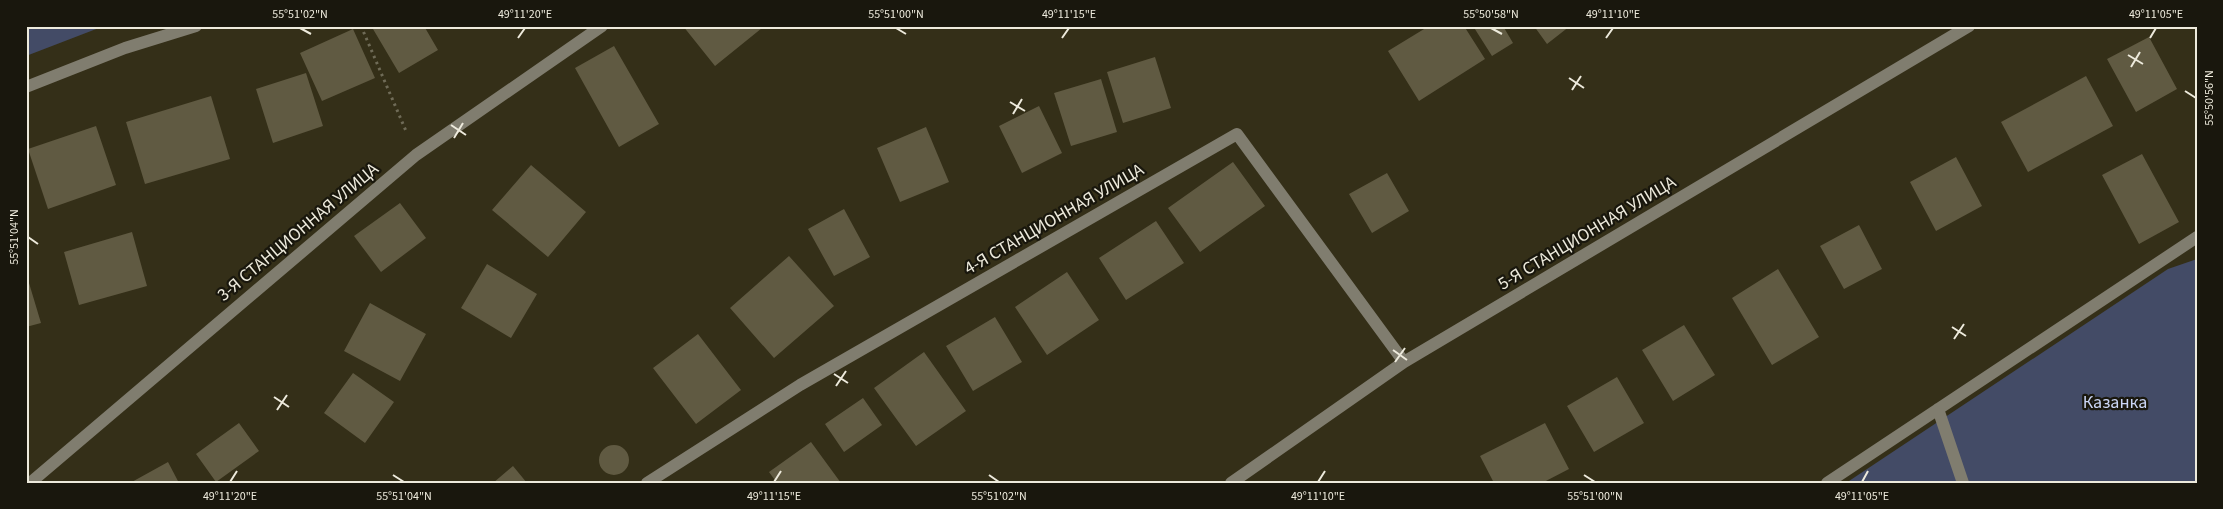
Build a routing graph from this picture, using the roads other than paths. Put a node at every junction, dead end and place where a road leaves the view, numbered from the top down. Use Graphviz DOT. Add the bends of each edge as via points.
graph roads {
  1 [pos="196,26"];
  2 [pos="602,26"];
  3 [pos="1969,26"];
  4 [pos="26,87"];
  5 [pos="2196,239"];
  6 [pos="1404,362"];
  7 [pos="1938,409"];
  8 [pos="30,483"];
  9 [pos="646,483"];
  10 [pos="1231,483"];
  11 [pos="1827,483"];
  12 [pos="1963,483"];
  1 -- 4 [label="street" via="125,48"];
  2 -- 8 [label="street, 3-Я СТАНЦИОННАЯ УЛИЦА" via="416,155"];
  3 -- 6 [label="street, 5-Я СТАНЦИОННАЯ УЛИЦА"];
  5 -- 7 [label="street"];
  6 -- 9 [label="street, 4-Я СТАНЦИОННАЯ УЛИЦА" via="1237,134 800,385"];
  6 -- 10 [label="street, 5-Я СТАНЦИОННАЯ УЛИЦА"];
  7 -- 11 [label="street"];
  7 -- 12 [label="street"];
}
